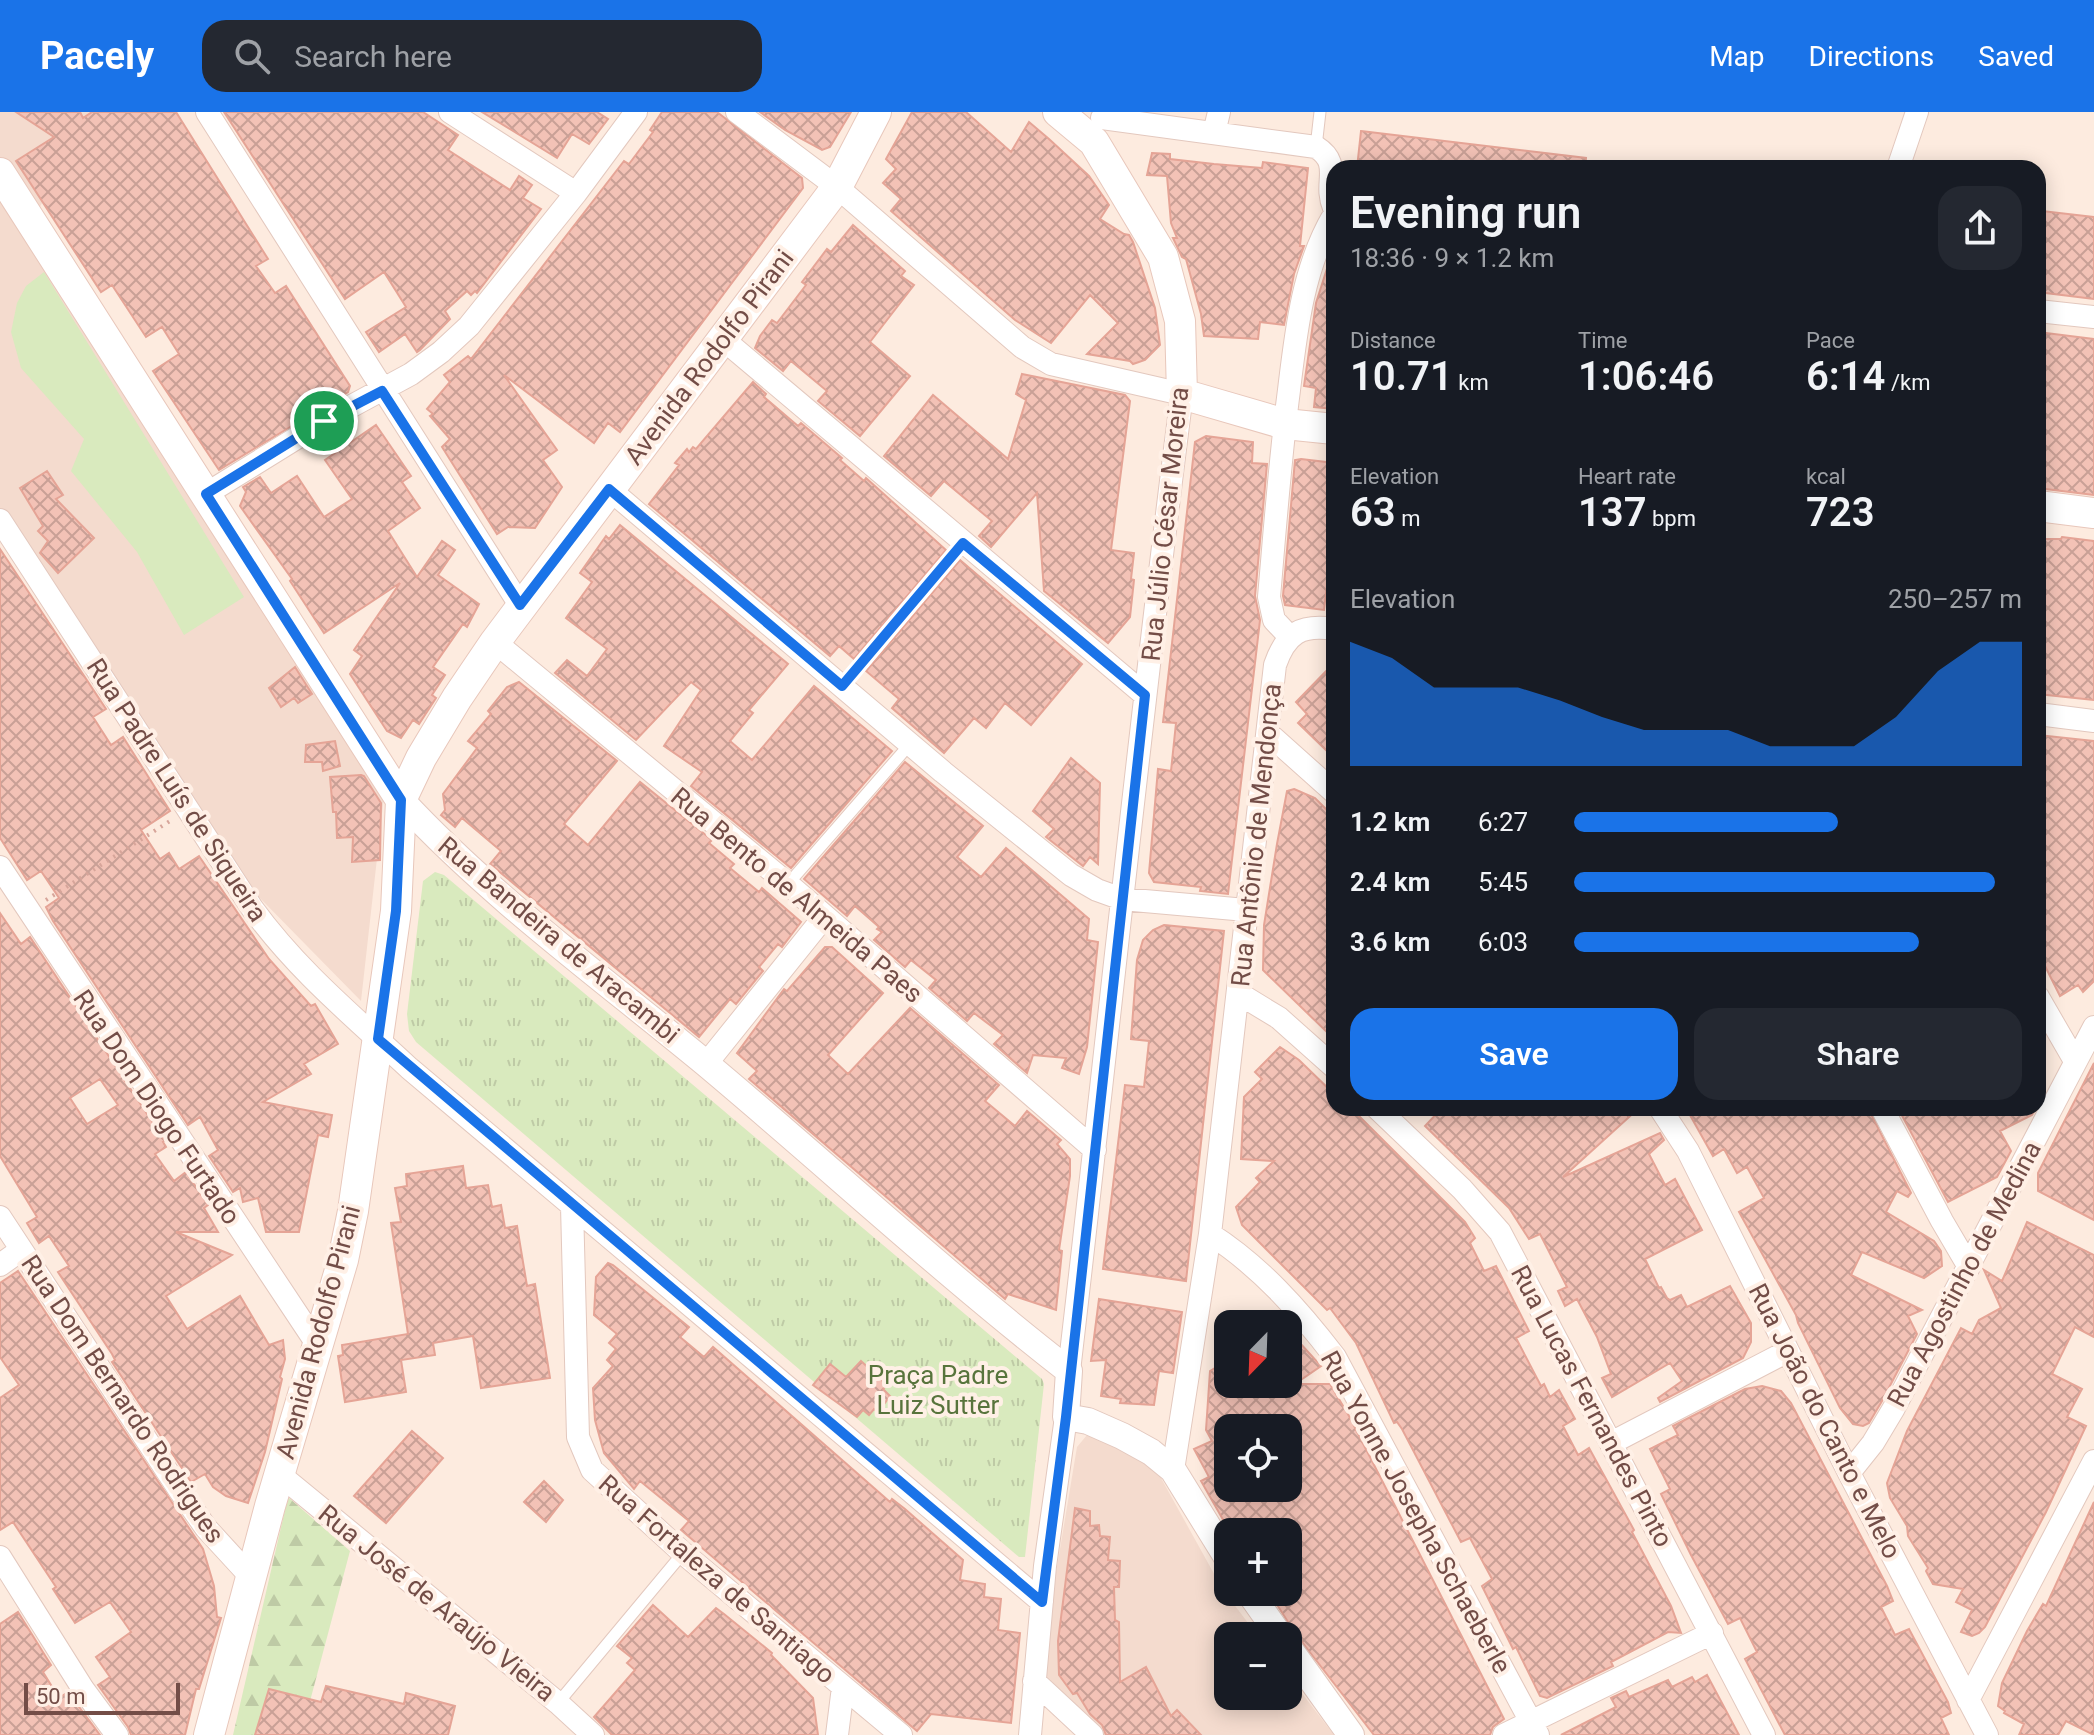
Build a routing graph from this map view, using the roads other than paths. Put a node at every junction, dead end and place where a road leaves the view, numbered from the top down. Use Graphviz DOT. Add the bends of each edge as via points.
graph roads {
  1 [pos="207,112"];
  2 [pos="450,112"];
  3 [pos="636,112"];
  4 [pos="737,112"];
  5 [pos="876,112"];
  6 [pos="1058,112"];
  7 [pos="1320,112"];
  8 [pos="1917,112"];
  9 [pos="1216,122"];
  10 [pos="1100,124"];
  11 [pos="1316,147"];
  12 [pos="1330,160"];
  13 [pos="1901,160"];
  14 [pos="0,173"];
  15 [pos="837,187"];
  16 [pos="576,193"];
  17 [pos="1326,228"];
  18 [pos="2046,312"];
  19 [pos="2094,317"];
  20 [pos="724,340"];
  21 [pos="382,391"];
  22 [pos="1182,394"];
  23 [pos="1285,424"];
  24 [pos="1326,428"];
  25 [pos="609,489"];
  26 [pos="206,494"];
  27 [pos="2046,507"];
  28 [pos="2094,513"];
  29 [pos="0,520"];
  30 [pos="963,543"];
  31 [pos="520,605"];
  32 [pos="1326,628"];
  33 [pos="1290,637"];
  34 [pos="495,642"];
  35 [pos="842,686"];
  36 [pos="1145,695"];
  37 [pos="2046,715"];
  38 [pos="2094,721"];
  39 [pos="1269,734"];
  40 [pos="910,744"];
  41 [pos="1326,785"];
  42 [pos="401,800"];
  43 [pos="0,867"];
  44 [pos="788,884"];
  45 [pos="1122,899"];
  46 [pos="1246,910"];
  47 [pos="824,917"];
  48 [pos="1238,993"];
  49 [pos="2046,1011"];
  50 [pos="2094,1027"];
  51 [pos="378,1039"];
  52 [pos="1326,1060"];
  53 [pos="2075,1061"];
  54 [pos="706,1064"];
  55 [pos="1385,1116"];
  56 [pos="1665,1116"];
  57 [pos="1886,1116"];
  58 [pos="1095,1150"];
  59 [pos="572,1206"];
  60 [pos="0,1217"];
  61 [pos="1210,1234"];
  62 [pos="21,1250"];
  63 [pos="0,1265"];
  64 [pos="1969,1267"];
  65 [pos="317,1344"];
  66 [pos="1788,1351"];
  67 [pos="1069,1371"];
  68 [pos="1066,1417"];
  69 [pos="1611,1443"];
  70 [pos="2094,1461"];
  71 [pos="1173,1470"];
  72 [pos="1849,1473"];
  73 [pos="279,1474"];
  74 [pos="1214,1536"];
  75 [pos="683,1553"];
  76 [pos="0,1557"];
  77 [pos="251,1577"];
  78 [pos="1042,1602"];
  79 [pos="1712,1633"];
  80 [pos="1302,1667"];
  81 [pos="1034,1681"];
  82 [pos="843,1687"];
  83 [pos="1968,1700"];
  84 [pos="558,1703"];
  85 [pos="1535,1728"];
  86 [pos="117,1735"];
  87 [pos="209,1735"];
  88 [pos="593,1735"];
  89 [pos="837,1735"];
  90 [pos="901,1735"];
  91 [pos="1030,1735"];
  92 [pos="1092,1735"];
  93 [pos="1351,1735"];
  94 [pos="1504,1735"];
  95 [pos="1764,1735"];
  96 [pos="1987,1735"];
  1 -- 21 [label="street"];
  2 -- 16 [label="street"];
  3 -- 16 [label="street"];
  4 -- 15 [label="street"];
  5 -- 15 [label="main road, Avenida Rodolfo Pirani"];
  6 -- 10 [label="main road, Rua Júlio César Moreira"];
  7 -- 11 [label="lane"];
  8 -- 13 [label="street"];
  9 -- 10 [label="street"];
  9 -- 11 [label="street"];
  10 -- 22 [label="main road, Rua Júlio César Moreira" via="1163,257 1180,321"];
  11 -- 12 [label="street"];
  14 -- 26 [label="main road, Rua Bandeira de Aracambi"];
  15 -- 20 [label="main road, Avenida Rodolfo Pirani"];
  15 -- 22 [label="street" via="1022,347 1051,364"];
  16 -- 21 [label="street" via="469,326 441,352"];
  17 -- 23 [label="street" via="1297,319"];
  18 -- 19 [label="street"];
  20 -- 25 [label="main road, Avenida Rodolfo Pirani"];
  20 -- 30 [label="street"];
  21 -- 26 [label="street"];
  21 -- 31 [label="street"];
  22 -- 23 [label="main road"];
  22 -- 36 [label="street, Rua Júlio César Moreira"];
  23 -- 24 [label="main road"];
  23 -- 33 [label="street" via="1269,597 1274,620"];
  25 -- 31 [label="main road, Avenida Rodolfo Pirani"];
  25 -- 35 [label="street"];
  26 -- 42 [label="main road, Rua Bandeira de Aracambi"];
  27 -- 28 [label="main road"];
  29 -- 51 [label="street, Rua Padre Luís de Siqueira" via="275,940 322,991"];
  30 -- 35 [label="lane"];
  30 -- 36 [label="street"];
  31 -- 34 [label="main road, Avenida Rodolfo Pirani"];
  32 -- 33 [label="street" via="1303,629"];
  33 -- 39 [label="street, Rua Antônio de Mendonça" via="1275,665"];
  34 -- 42 [label="main road, Avenida Rodolfo Pirani" via="421,758"];
  34 -- 44 [label="street, Rua Bento de Almeida Paes"];
  35 -- 40 [label="street"];
  36 -- 45 [label="street, Rua Júlio César Moreira"];
  37 -- 38 [label="street"];
  39 -- 41 [label="street"];
  39 -- 46 [label="street, Rua Antônio de Mendonça"];
  40 -- 44 [label="lane"];
  40 -- 45 [label="street" via="1071,875"];
  42 -- 51 [label="main road, Avenida Rodolfo Pirani" via="396,911"];
  42 -- 54 [label="street, Rua Bandeira de Aracambi" via="468,868"];
  43 -- 65 [label="street, Rua Dom Diogo Furtado"];
  44 -- 47 [label="street, Rua Bento de Almeida Paes"];
  45 -- 46 [label="street"];
  45 -- 58 [label="street, Rua Júlio César Moreira"];
  46 -- 48 [label="street, Rua Antônio de Mendonça"];
  47 -- 54 [label="street"];
  47 -- 58 [label="street, Rua Bento de Almeida Paes"];
  48 -- 52 [label="street" via="1279,1018"];
  48 -- 61 [label="street, Rua Antônio de Mendonça"];
  49 -- 53 [label="street"];
  50 -- 53 [label="street, Rua Agostinho de Medina"];
  51 -- 59 [label="street, Rua Padre Luís de Siqueira"];
  51 -- 65 [label="main road, Avenida Rodolfo Pirani" via="353,1211"];
  53 -- 64 [label="street, Rua Agostinho de Medina"];
  54 -- 67 [label="street, Rua Bandeira de Aracambi"];
  55 -- 69 [label="street, Rua Lucas Fernandes Pinto" via="1500,1232"];
  56 -- 66 [label="street, Rua João do Canto e Melo"];
  57 -- 64 [label="street"];
  58 -- 67 [label="street, Rua Júlio César Moreira"];
  59 -- 75 [label="street, Rua Fortaleza de Santiago" via="578,1437 592,1470"];
  59 -- 78 [label="street, Rua Padre Luís de Siqueira"];
  60 -- 62 [label="street, Rua Dom Bernardo Rodrigues"];
  61 -- 71 [label="street, Rua Antônio de Mendonça"];
  61 -- 85 [label="street, Rua Yonne Josepha Schaeberle" via="1260,1272 1335,1357"];
  62 -- 63 [label="street"];
  62 -- 77 [label="street, Rua Dom Bernardo Rodrigues" via="206,1528"];
  64 -- 72 [label="street, Rua Agostinho de Medina" via="1894,1408"];
  65 -- 73 [label="main road, Avenida Rodolfo Pirani"];
  66 -- 69 [label="street"];
  66 -- 72 [label="street, Rua João do Canto e Melo"];
  67 -- 68 [label="street, Rua Júlio César Moreira"];
  68 -- 71 [label="street" via="1122,1436"];
  68 -- 78 [label="street, Rua Júlio César Moreira"];
  69 -- 79 [label="street, Rua Lucas Fernandes Pinto"];
  70 -- 83 [label="street"];
  71 -- 74 [label="street"];
  72 -- 83 [label="street, Rua João do Canto e Melo"];
  73 -- 77 [label="main road, Avenida Rodolfo Pirani"];
  73 -- 84 [label="street, Rua José de Araújo Vieira"];
  75 -- 82 [label="street, Rua Fortaleza de Santiago"];
  75 -- 84 [label="lane"];
  76 -- 86 [label="street"];
  77 -- 87 [label="main road, Avenida Rodolfo Pirani"];
  78 -- 81 [label="street, Rua Júlio César Moreira"];
  79 -- 85 [label="street"];
  79 -- 95 [label="street, Rua Lucas Fernandes Pinto"];
  80 -- 93 [label="street"];
  81 -- 91 [label="street, Rua Júlio César Moreira"];
  81 -- 92 [label="street"];
  82 -- 89 [label="street"];
  82 -- 90 [label="street, Rua Fortaleza de Santiago"];
  83 -- 96 [label="street, Rua João do Canto e Melo"];
  84 -- 88 [label="street, Rua José de Araújo Vieira"];
  85 -- 94 [label="street"];
}
